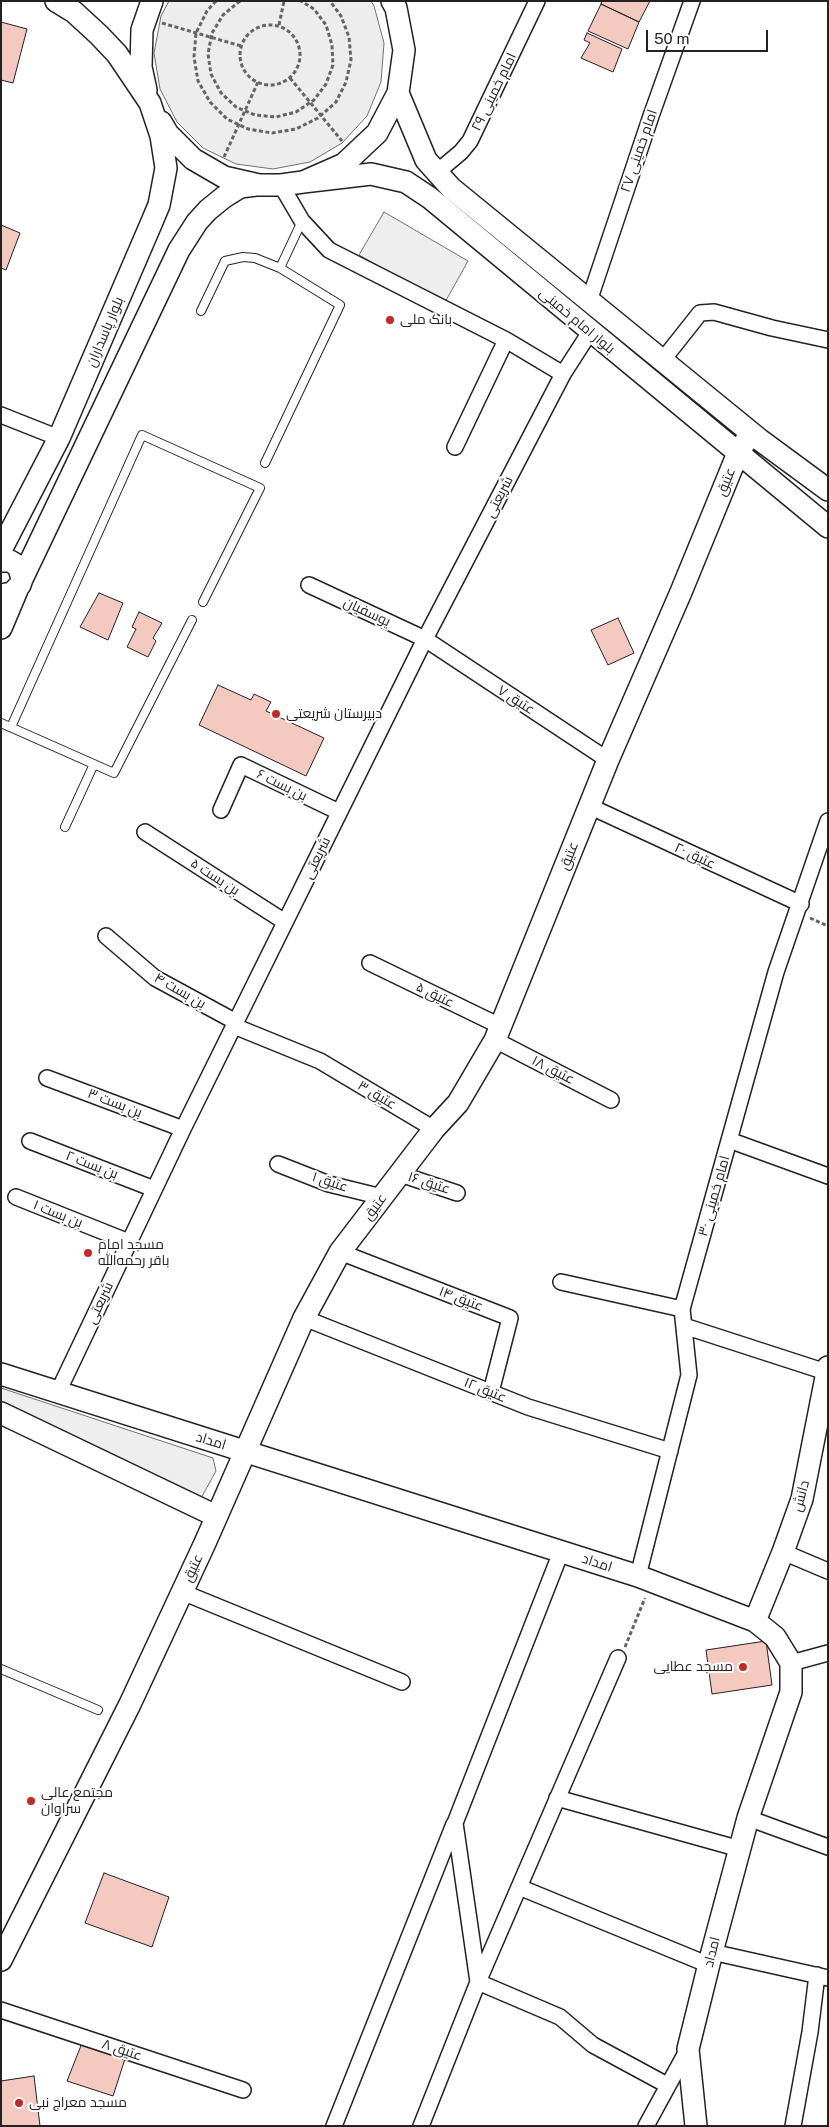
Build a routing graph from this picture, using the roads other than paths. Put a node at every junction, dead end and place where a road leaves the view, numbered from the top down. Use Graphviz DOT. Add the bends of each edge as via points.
graph roads {
  1 [pos="56,1"];
  2 [pos="392,1"];
  3 [pos="537,1"];
  4 [pos="692,1"];
  5 [pos="149,10"];
  6 [pos="398,93"];
  7 [pos="150,103"];
  8 [pos="436,173"];
  9 [pos="303,182"];
  10 [pos="259,185"];
  11 [pos="281,185"];
  12 [pos="302,221"];
  13 [pos="280,268"];
  14 [pos="589,301"];
  15 [pos="201,311"];
  16 [pos="590,332"];
  17 [pos="506,340"];
  18 [pos="828,340"];
  19 [pos="662,361"];
  20 [pos="563,374"];
  21 [pos="1,415"];
  22 [pos="751,432"];
  23 [pos="59,438"];
  24 [pos="455,447"];
  25 [pos="738,453"];
  26 [pos="265,463"];
  27 [pos="828,490"];
  28 [pos="828,527"];
  29 [pos="1,550"];
  30 [pos="1,561"];
  31 [pos="309,586"];
  32 [pos="13,588"];
  33 [pos="204,602"];
  34 [pos="192,620"];
  35 [pos="1,628"];
  36 [pos="425,639"];
  37 [pos="1,723"];
  38 [pos="11,727"];
  39 [pos="608,760"];
  40 [pos="94,764"];
  41 [pos="589,806"];
  42 [pos="221,810"];
  43 [pos="339,812"];
  44 [pos="828,822"];
  45 [pos="65,827"];
  46 [pos="145,832"];
  47 [pos="799,909"];
  48 [pos="285,922"];
  49 [pos="106,936"];
  50 [pos="370,964"];
  51 [pos="235,1024"];
  52 [pos="498,1033"];
  53 [pos="320,1061"];
  54 [pos="48,1078"];
  55 [pos="611,1100"];
  56 [pos="183,1129"];
  57 [pos="434,1129"];
  58 [pos="729,1140"];
  59 [pos="30,1141"];
  60 [pos="278,1164"];
  61 [pos="400,1174"];
  62 [pos="828,1176"];
  63 [pos="154,1189"];
  64 [pos="457,1193"];
  65 [pos="16,1197"];
  66 [pos="382,1197"];
  67 [pos="129,1242"];
  68 [pos="340,1252"];
  69 [pos="561,1282"];
  70 [pos="682,1309"];
  71 [pos="304,1318"];
  72 [pos="684,1326"];
  73 [pos="827,1369"];
  74 [pos="1,1374"];
  75 [pos="58,1392"];
  76 [pos="490,1392"];
  77 [pos="1,1413"];
  78 [pos="244,1451"];
  79 [pos="670,1451"];
  80 [pos="216,1516"];
  81 [pos="561,1552"];
  82 [pos="783,1552"];
  83 [pos="828,1571"];
  84 [pos="645,1578"];
  85 [pos="182,1592"];
  86 [pos="755,1621"];
  87 [pos="828,1653"];
  88 [pos="618,1658"];
  89 [pos="791,1663"];
  90 [pos="1,1669"];
  91 [pos="402,1682"];
  92 [pos="98,1710"];
  93 [pos="557,1798"];
  94 [pos="748,1818"];
  95 [pos="454,1823"];
  96 [pos="828,1847"];
  97 [pos="740,1849"];
  98 [pos="519,1887"];
  99 [pos="710,1958"];
  100 [pos="1,1960"];
  101 [pos="822,1977"];
  102 [pos="478,1982"];
  103 [pos="1,2010"];
  104 [pos="688,2050"];
  105 [pos="667,2084"];
  106 [pos="242,2090"];
  107 [pos="334,2126"];
  108 [pos="421,2126"];
  109 [pos="646,2126"];
  110 [pos="696,2126"];
  111 [pos="793,2126"];
  1 -- 7 [label="street" via="74,12 117,54"];
  2 -- 6 [label="street" via="404,50"];
  3 -- 8 [label="street, امام خمینی ۲۹" via="470,141"];
  4 -- 14 [label="street, امام خمینی ۲۷"];
  5 -- 7 [label="street" via="142,30 141,67"];
  6 -- 8 [label="street, بلوار امام خمینی" via="426,160"];
  6 -- 9 [label="street" via="378,133 344,164"];
  7 -- 10 [label="street" via="168,134 193,159 224,176"];
  7 -- 23 [label="street, بلوار پاسداران" via="161,136 166,168 159,205"];
  8 -- 14 [label="street, بلوار امام خمینی"];
  9 -- 11 [label="street"];
  9 -- 16 [label="street, بلوار امام خمینی" via="371,174 406,182 430,198"];
  10 -- 11 [label="street"];
  10 -- 32 [label="street" via="240,187 224,197 197,222 183,242"];
  11 -- 12 [label="street"];
  12 -- 13 [label="lane"];
  12 -- 17 [label="street" via="330,250"];
  13 -- 15 [label="lane" via="255,258 225,261"];
  13 -- 26 [label="lane" via="340,305"];
  14 -- 19 [label="street, بلوار امام خمینی"];
  16 -- 20 [label="street, شریعتی"];
  16 -- 25 [label="street, بلوار امام خمینی"];
  17 -- 20 [label="street"];
  17 -- 24 [label="street"];
  18 -- 19 [label="street" via="714,312 700,313"];
  19 -- 22 [label="street, بلوار امام خمینی"];
  20 -- 36 [label="street, شریعتی"];
  21 -- 23 [label="street"];
  22 -- 25 [label="street, عتیق"];
  22 -- 27 [label="street, بلوار امام خمینی"];
  23 -- 29 [label="street, بلوار پاسداران"];
  25 -- 28 [label="street, بلوار امام خمینی"];
  25 -- 39 [label="street, عتیق"];
  30 -- 32 [label="street" via="16,564 22,574"];
  31 -- 36 [label="street, یوسفیان"];
  32 -- 35 [label="street"];
  33 -- 38 [label="lane" via="260,488 142,435"];
  34 -- 40 [label="lane" via="114,772"];
  36 -- 39 [label="street, عتیق ۷"];
  36 -- 43 [label="street, شریعتی"];
  37 -- 38 [label="lane"];
  38 -- 40 [label="lane"];
  39 -- 41 [label="street, عتیق"];
  40 -- 45 [label="lane"];
  41 -- 47 [label="street, عتیق ۲۰"];
  41 -- 52 [label="street, عتیق"];
  42 -- 43 [label="street, بن بست ۶" via="241,765"];
  43 -- 48 [label="street, شریعتی"];
  44 -- 47 [label="street, امام خمینی ۳۰"];
  46 -- 48 [label="street, بن بست ۵"];
  47 -- 58 [label="street, امام خمینی ۳۰" via="776,972"];
  48 -- 51 [label="street, شریعتی"];
  49 -- 51 [label="street, بن بست ۴" via="155,978"];
  50 -- 52 [label="street, عتیق ۵"];
  51 -- 53 [label="street, بن بست ۴"];
  51 -- 56 [label="street, شریعتی"];
  52 -- 55 [label="street, عتیق ۱۸"];
  52 -- 57 [label="street, عتیق" via="458,1103"];
  53 -- 57 [label="street, عتیق ۳"];
  54 -- 56 [label="street, بن بست ۳"];
  56 -- 63 [label="street, شریعتی"];
  57 -- 61 [label="street, عتیق"];
  58 -- 62 [label="street"];
  58 -- 70 [label="street, امام خمینی ۳۰"];
  59 -- 63 [label="street, بن بست ۲"];
  60 -- 66 [label="street, عتیق ۱" via="329,1184"];
  61 -- 64 [label="street, عتیق ۱۶"];
  61 -- 66 [label="street, عتیق"];
  63 -- 67 [label="street, شریعتی"];
  65 -- 67 [label="street, بن بست ۱"];
  66 -- 68 [label="street, عتیق"];
  67 -- 75 [label="street, شریعتی"];
  68 -- 71 [label="street, عتیق"];
  68 -- 76 [label="street, عتیق ۱۴" via="510,1318"];
  69 -- 70 [label="street"];
  70 -- 72 [label="street, امام خمینی ۳۰"];
  71 -- 76 [label="street, عتیق ۱۲"];
  71 -- 78 [label="street, عتیق"];
  72 -- 73 [label="street"];
  72 -- 79 [label="street, امام خمینی ۳۰" via="689,1375"];
  73 -- 82 [label="street, دانش" via="802,1499"];
  74 -- 75 [label="street, امداد"];
  75 -- 78 [label="street, امداد"];
  76 -- 79 [label="street, عتیق ۱۲"];
  77 -- 80 [label="street"];
  78 -- 80 [label="street, عتیق"];
  78 -- 81 [label="street, امداد"];
  79 -- 84 [label="street, امام خمینی ۳۰"];
  80 -- 85 [label="street, عتیق"];
  81 -- 84 [label="street, امداد"];
  81 -- 95 [label="street"];
  82 -- 83 [label="street"];
  82 -- 86 [label="street, دانش"];
  84 -- 86 [label="street, امداد"];
  85 -- 91 [label="street"];
  85 -- 100 [label="street, عتیق" via="130,1704"];
  86 -- 89 [label="street, امداد" via="775,1636"];
  87 -- 89 [label="street"];
  88 -- 93 [label="street"];
  89 -- 94 [label="street, امداد" via="791,1692"];
  90 -- 92 [label="lane"];
  93 -- 97 [label="street"];
  93 -- 98 [label="street"];
  94 -- 96 [label="street"];
  94 -- 97 [label="street, امداد"];
  95 -- 102 [label="street"];
  95 -- 107 [label="street"];
  97 -- 99 [label="street, امداد"];
  98 -- 99 [label="street"];
  98 -- 102 [label="street"];
  99 -- 101 [label="street"];
  99 -- 104 [label="street, امداد"];
  101 -- 111 [label="street"];
  102 -- 105 [label="street" via="560,2017 593,2045"];
  102 -- 108 [label="street"];
  103 -- 106 [label="street, عتیق ۸"];
  104 -- 105 [label="street"];
  104 -- 110 [label="street, امداد"];
  105 -- 109 [label="street"];
}
